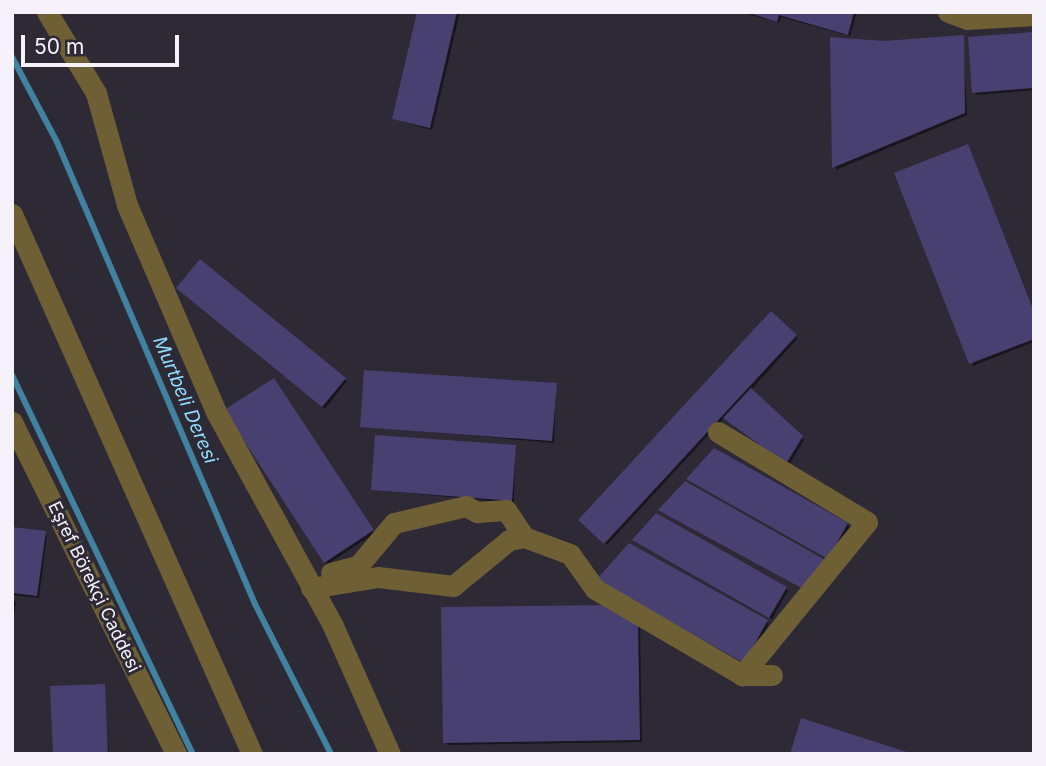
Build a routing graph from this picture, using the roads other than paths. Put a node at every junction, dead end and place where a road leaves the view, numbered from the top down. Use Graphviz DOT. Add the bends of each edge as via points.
graph roads {
  1 [pos="47,12"];
  2 [pos="948,12"];
  3 [pos="1034,15"];
  4 [pos="12,214"];
  5 [pos="12,422"];
  6 [pos="718,432"];
  7 [pos="524,537"];
  8 [pos="309,584"];
  9 [pos="742,675"];
  10 [pos="772,675"];
  11 [pos="176,754"];
  12 [pos="252,754"];
  13 [pos="390,754"];
  1 -- 8 [label="street" via="96,93 127,205 216,412"];
  2 -- 3 [label="street" via="967,19"];
  4 -- 12 [label="street"];
  5 -- 11 [label="street, Eşref Börekçi Caddesi"];
  6 -- 9 [label="street" via="867,522"];
  7 -- 8 [label="street" via="509,540 453,586 378,577"];
  7 -- 8 [label="street" via="506,510 477,512 466,506 394,523 358,566"];
  7 -- 9 [label="street" via="570,554 595,589"];
  8 -- 13 [label="street"];
  9 -- 10 [label="street"];
}
